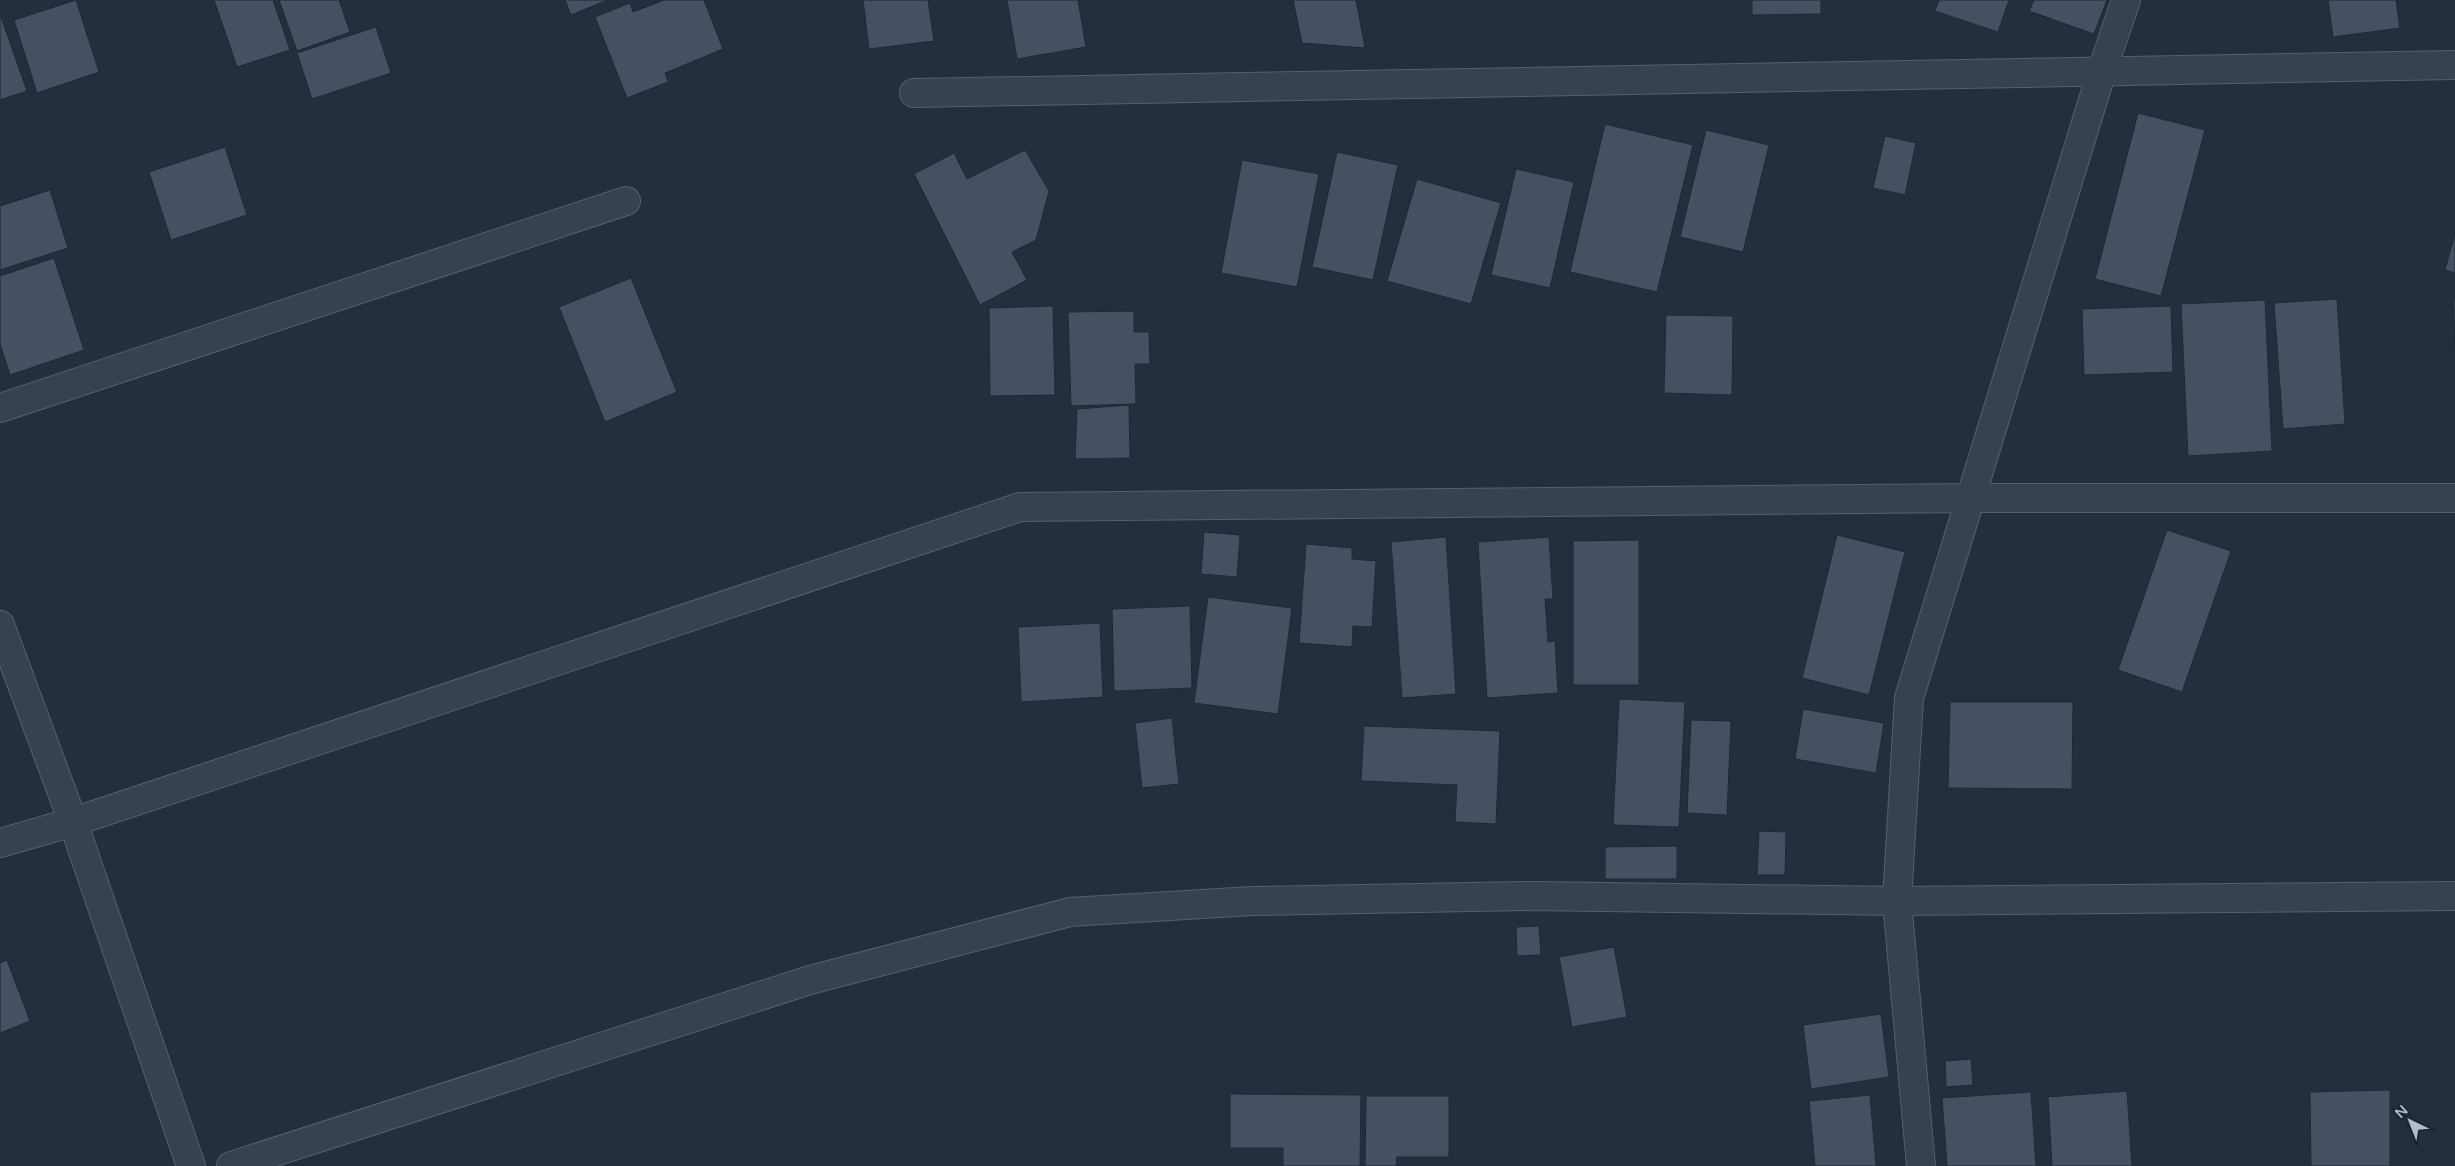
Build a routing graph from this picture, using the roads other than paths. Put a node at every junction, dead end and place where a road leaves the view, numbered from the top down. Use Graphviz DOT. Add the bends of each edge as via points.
graph roads {
  1 [pos="2126,0"];
  2 [pos="2455,65"];
  3 [pos="2102,71"];
  4 [pos="914,93"];
  5 [pos="626,201"];
  6 [pos="0,408"];
  7 [pos="1972,498"];
  8 [pos="2455,498"];
  9 [pos="0,625"];
  10 [pos="73,822"];
  11 [pos="0,843"];
  12 [pos="2455,896"];
  13 [pos="1897,901"];
  14 [pos="191,1166"];
  15 [pos="231,1166"];
  16 [pos="1920,1166"];
  1 -- 3 [label="street"];
  2 -- 3 [label="street"];
  3 -- 4 [label="street"];
  3 -- 7 [label="street"];
  5 -- 6 [label="street"];
  7 -- 8 [label="street"];
  7 -- 10 [label="street" via="1020,507"];
  7 -- 13 [label="street" via="1910,698"];
  9 -- 10 [label="street"];
  10 -- 11 [label="street"];
  10 -- 14 [label="street"];
  12 -- 13 [label="street"];
  13 -- 15 [label="street" via="1532,896 1252,902 1070,912 810,980"];
  13 -- 16 [label="street"];
}
